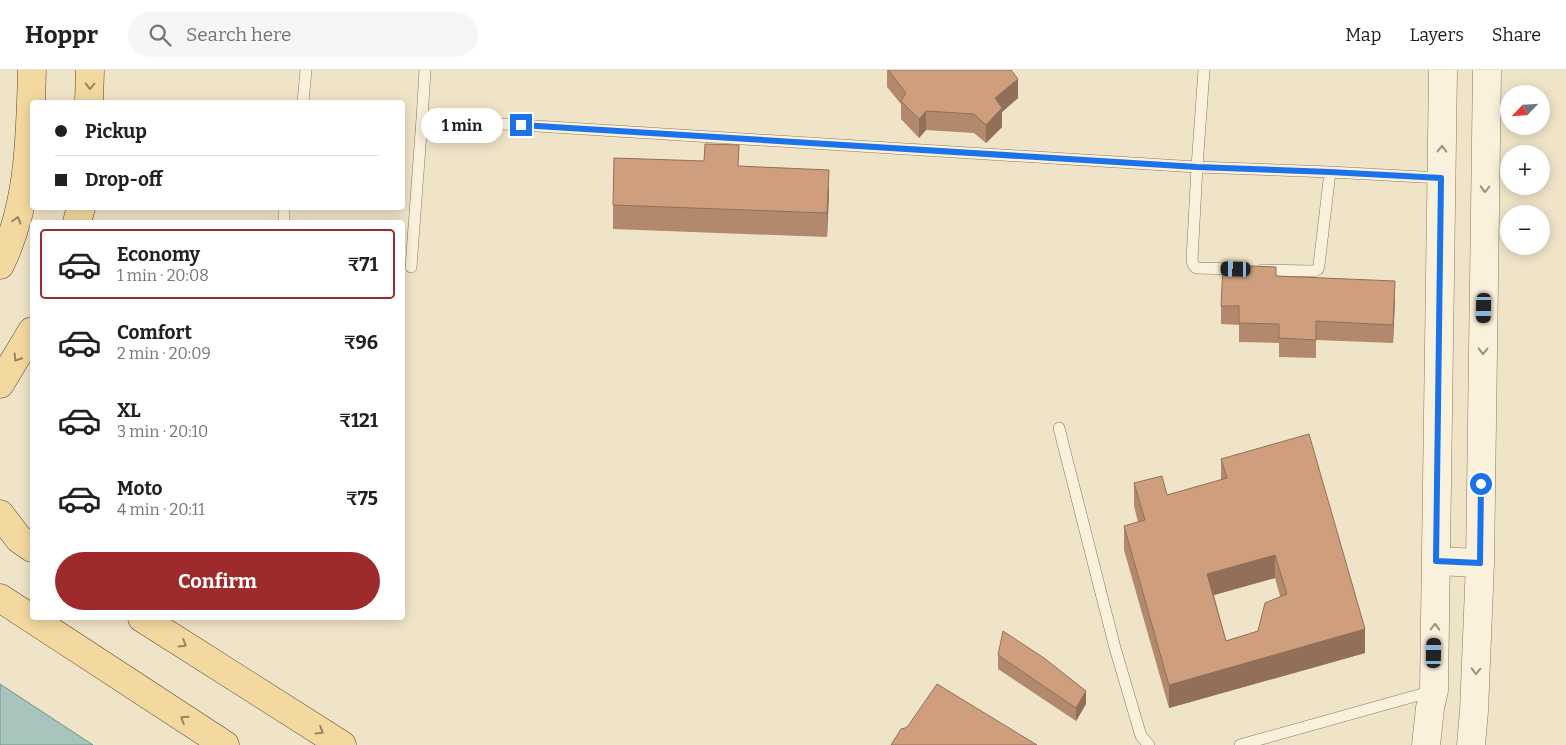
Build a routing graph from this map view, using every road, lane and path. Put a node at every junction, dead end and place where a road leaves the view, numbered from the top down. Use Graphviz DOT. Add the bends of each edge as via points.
graph roads {
  1 [pos="32,70"];
  2 [pos="90,70"];
  3 [pos="306,70"];
  4 [pos="425,70"];
  5 [pos="1204,70"];
  6 [pos="1443,70"];
  7 [pos="1487,70"];
  8 [pos="31,100"];
  9 [pos="89,100"];
  10 [pos="302,100"];
  11 [pos="422,119"];
  12 [pos="30,140"];
  13 [pos="1197,167"];
  14 [pos="1330,172"];
  15 [pos="1441,178"];
  16 [pos="0,265"];
  17 [pos="411,266"];
  18 [pos="30,335"];
  19 [pos="0,384"];
  20 [pos="1059,428"];
  21 [pos="0,514"];
  22 [pos="30,547"];
  23 [pos="1436,561"];
  24 [pos="1480,563"];
  25 [pos="0,598"];
  26 [pos="30,618"];
  27 [pos="34,620"];
  28 [pos="145,620"];
  29 [pos="1434,690"];
  30 [pos="225,745"];
  31 [pos="342,745"];
  32 [pos="1149,745"];
  33 [pos="1240,745"];
  34 [pos="1426,745"];
  35 [pos="1471,745"];
  8 -- 1 [label="main road, one-way"];
  2 -- 9 [label="main road, one-way"];
  3 -- 10 [label="lane"];
  4 -- 11 [label="lane"];
  5 -- 13 [label="lane"];
  15 -- 6 [label="street, one-way"];
  7 -- 24 [label="street, one-way"];
  11 -- 13 [label="lane"];
  11 -- 17 [label="lane"];
  16 -- 12 [label="main road, one-way" via="13,235 22,201"];
  13 -- 14 [label="lane"];
  13 -- 14 [label="lane" via="1193,264 1196,268 1318,269"];
  14 -- 15 [label="lane"];
  15 -- 23 [label="street"];
  18 -- 19 [label="main road, one-way"];
  20 -- 32 [label="lane" via="1115,648 1141,736"];
  21 -- 22 [label="main road" via="19,539"];
  23 -- 24 [label="street"];
  29 -- 23 [label="street, one-way"];
  24 -- 35 [label="street, one-way"];
  26 -- 25 [label="main road, one-way"];
  30 -- 27 [label="main road, one-way"];
  28 -- 31 [label="main road, one-way"];
  29 -- 33 [label="lane"];
  29 -- 34 [label="street"];
}
